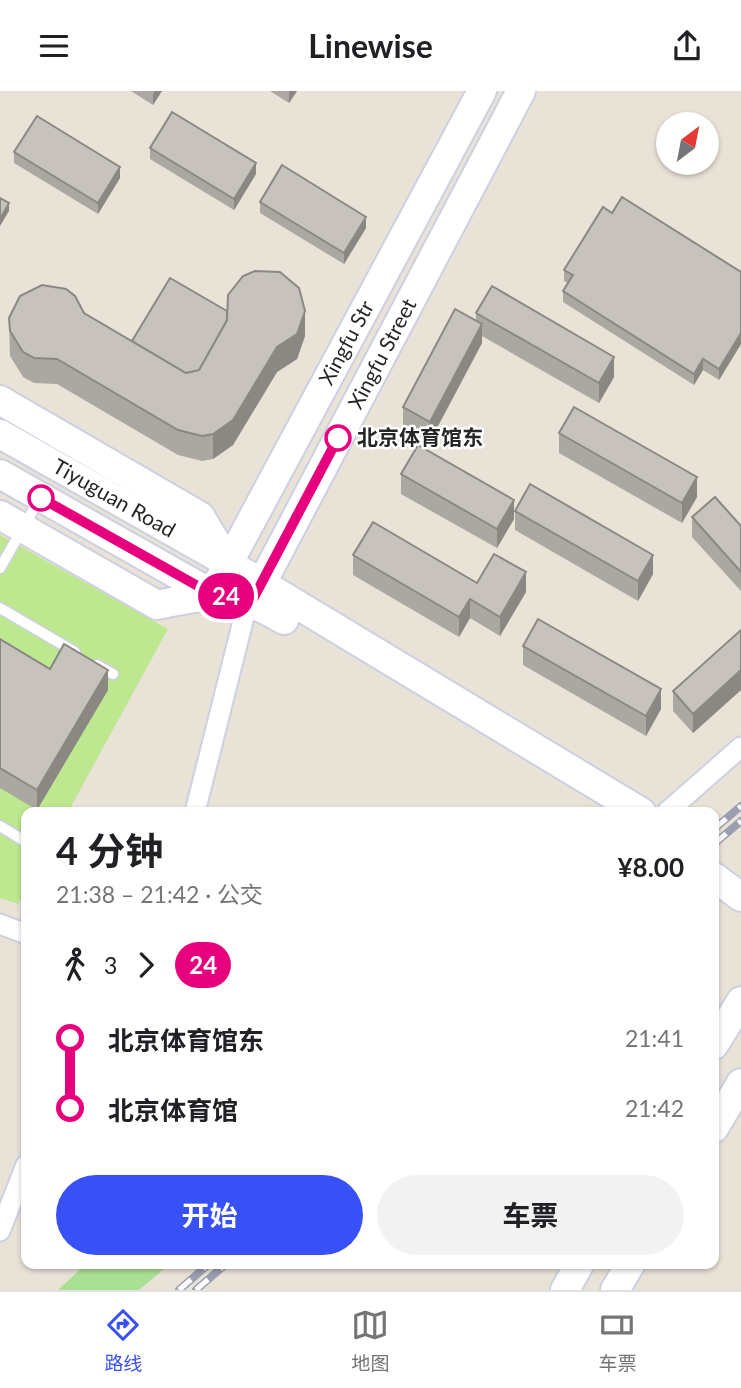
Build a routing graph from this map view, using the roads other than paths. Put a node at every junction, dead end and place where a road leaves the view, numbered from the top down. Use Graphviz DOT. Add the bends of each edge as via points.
graph roads {
  1 [pos="482,91"];
  2 [pos="521,91"];
  3 [pos="0,400"];
  4 [pos="0,434"];
  5 [pos="0,474"];
  6 [pos="41,498"];
  7 [pos="11,521"];
  8 [pos="228,563"];
  9 [pos="0,568"];
  10 [pos="212,594"];
  11 [pos="253,601"];
  12 [pos="0,608"];
  13 [pos="113,674"];
  14 [pos="741,747"];
  15 [pos="196,807"];
  16 [pos="600,807"];
  17 [pos="632,807"];
  18 [pos="673,807"];
  19 [pos="0,826"];
  20 [pos="21,839"];
  21 [pos="719,860"];
  22 [pos="741,872"];
  23 [pos="719,881"];
  24 [pos="741,897"];
  25 [pos="0,924"];
  26 [pos="21,932"];
  27 [pos="741,1001"];
  28 [pos="719,1037"];
  29 [pos="741,1083"];
  30 [pos="719,1120"];
  31 [pos="21,1178"];
  32 [pos="0,1231"];
  33 [pos="577,1269"];
  34 [pos="627,1269"];
  35 [pos="565,1290"];
  36 [pos="615,1290"];
  1 -- 8 [label="main road, Xingfu Str"];
  2 -- 11 [label="main road, Xingfu Street"];
  3 -- 8 [label="main road" via="200,516"];
  4 -- 8 [label="main road, Tiyuguan Road"];
  5 -- 6 [label="main road"];
  6 -- 7 [label="lane"];
  6 -- 10 [label="main road"];
  7 -- 9 [label="lane"];
  7 -- 10 [label="main road" via="157,605"];
  8 -- 10 [label="main road, Xingfu Str"];
  8 -- 11 [label="main road, Tiyuguan Road"];
  10 -- 11 [label="main road"];
  11 -- 15 [label="street"];
  11 -- 16 [label="main road"];
  11 -- 17 [label="main road"];
  12 -- 13 [label="lane"];
  14 -- 18 [label="street"];
  19 -- 20 [label="lane"];
  21 -- 22 [label="main road"];
  23 -- 24 [label="main road"];
  25 -- 26 [label="street"];
  27 -- 28 [label="main road"];
  29 -- 30 [label="main road"];
  31 -- 32 [label="street"];
  33 -- 35 [label="main road"];
  34 -- 36 [label="main road"];
}
